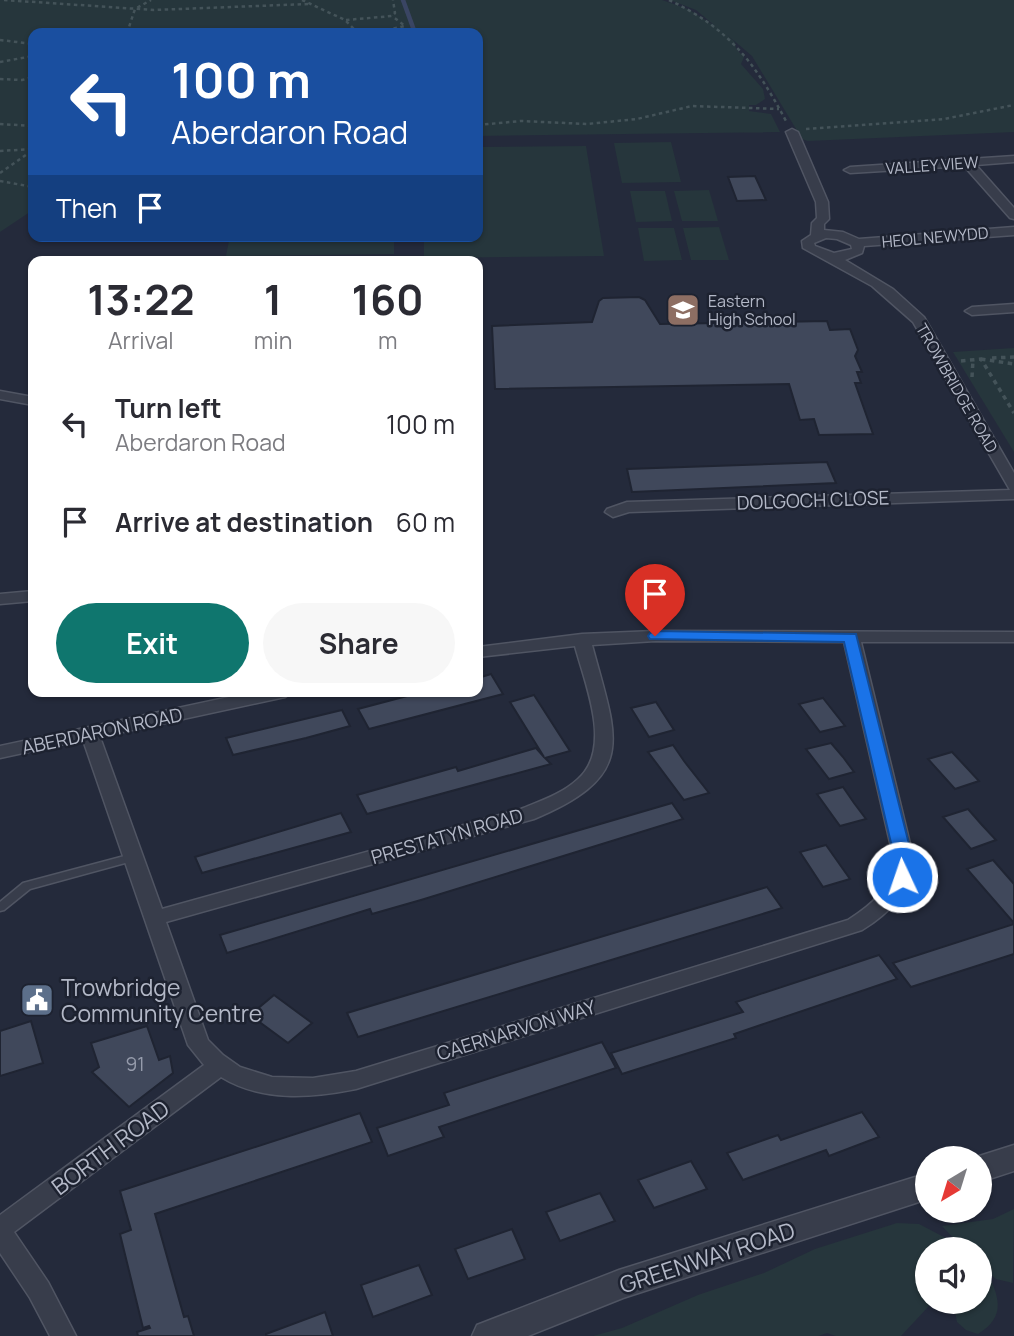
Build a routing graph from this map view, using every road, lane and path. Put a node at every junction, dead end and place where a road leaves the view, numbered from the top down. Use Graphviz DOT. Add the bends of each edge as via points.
graph roads {
  1 [pos="4,0"];
  2 [pos="151,0"];
  3 [pos="302,0"];
  4 [pos="393,0"];
  5 [pos="669,0"];
  6 [pos="308,4"];
  7 [pos="135,9"];
  8 [pos="392,16"];
  9 [pos="345,20"];
  10 [pos="129,28"];
  11 [pos="356,28"];
  12 [pos="396,28"];
  13 [pos="0,40"];
  14 [pos="28,43"];
  15 [pos="28,58"];
  16 [pos="0,62"];
  17 [pos="28,78"];
  18 [pos="0,79"];
  19 [pos="1014,105"];
  20 [pos="780,109"];
  21 [pos="0,124"];
  22 [pos="483,124"];
  23 [pos="28,126"];
  24 [pos="792,132"];
  25 [pos="28,149"];
  26 [pos="0,151"];
  27 [pos="28,153"];
  28 [pos="1014,159"];
  29 [pos="967,162"];
  30 [pos="850,170"];
  31 [pos="0,173"];
  32 [pos="0,181"];
  33 [pos="28,186"];
  34 [pos="1014,215"];
  35 [pos="823,219"];
  36 [pos="1014,231"];
  37 [pos="839,235"];
  38 [pos="817,236"];
  39 [pos="855,248"];
  40 [pos="827,256"];
  41 [pos="859,271"];
  42 [pos="1014,308"];
  43 [pos="972,311"];
  44 [pos="1014,356"];
  45 [pos="981,359"];
  46 [pos="969,361"];
  47 [pos="1014,364"];
  48 [pos="0,395"];
  49 [pos="28,400"];
  50 [pos="1014,413"];
  51 [pos="1014,486"];
  52 [pos="1014,494"];
  53 [pos="613,512"];
  54 [pos="28,596"];
  55 [pos="0,599"];
  56 [pos="851,637"];
  57 [pos="1014,637"];
  58 [pos="582,639"];
  59 [pos="483,651"];
  60 [pos="257,697"];
  61 [pos="90,733"];
  62 [pos="0,752"];
  63 [pos="132,858"];
  64 [pos="0,906"];
  65 [pos="155,918"];
  66 [pos="219,1066"];
  67 [pos="1014,1158"];
  68 [pos="992,1165"];
  69 [pos="915,1190"];
  70 [pos="0,1230"];
  71 [pos="63,1336"];
  72 [pos="489,1336"];
  1 -- 7 [label="path"];
  2 -- 7 [label="path"];
  3 -- 6 [label="path"];
  4 -- 8 [label="path"];
  5 -- 20 [label="path" via="722,29 749,56"];
  6 -- 7 [label="path"];
  6 -- 9 [label="path"];
  7 -- 10 [label="path"];
  8 -- 9 [label="path"];
  8 -- 12 [label="path" via="405,26"];
  9 -- 11 [label="path"];
  13 -- 14 [label="path"];
  15 -- 16 [label="path"];
  17 -- 18 [label="path"];
  19 -- 24 [label="path" via="944,119"];
  20 -- 22 [label="path" via="692,106 637,119 587,124"];
  20 -- 24 [label="path"];
  21 -- 23 [label="path"];
  24 -- 35 [label="street" via="822,202"];
  25 -- 26 [label="path"];
  27 -- 31 [label="path"];
  28 -- 29 [label="street, VALLEY VIEW"];
  29 -- 30 [label="street, VALLEY VIEW"];
  29 -- 34 [label="street, HEOL NEWYDD"];
  32 -- 33 [label="path"];
  35 -- 37 [label="street"];
  35 -- 38 [label="street"];
  36 -- 39 [label="street, HEOL NEWYDD"];
  37 -- 38 [label="street"];
  37 -- 39 [label="street"];
  38 -- 40 [label="street" via="808,241 808,248"];
  39 -- 40 [label="street" via="842,257"];
  39 -- 41 [label="street"];
  40 -- 41 [label="street, TROWBRIDGE ROAD"];
  41 -- 51 [label="street, TROWBRIDGE ROAD" via="919,320"];
  42 -- 43 [label="street"];
  44 -- 45 [label="path"];
  45 -- 46 [label="path"];
  45 -- 47 [label="path"];
  45 -- 50 [label="path"];
  48 -- 49 [label="street"];
  52 -- 53 [label="street, DOLGOCH CLOSE" via="627,507"];
  54 -- 55 [label="street"];
  56 -- 57 [label="street"];
  56 -- 58 [label="street"];
  56 -- 66 [label="street, CAERNARVON WAY" via="904,860 893,896 875,913 841,929 322,1088 267,1086"];
  58 -- 59 [label="street"];
  58 -- 65 [label="street, PRESTATYN ROAD" via="606,737 600,764 570,797 527,814"];
  60 -- 61 [label="street, ABERDARON ROAD"];
  61 -- 62 [label="street, ABERDARON ROAD"];
  61 -- 63 [label="street, CAERNARVON WAY"];
  63 -- 64 [label="lane" via="27,886"];
  63 -- 65 [label="street, CAERNARVON WAY"];
  65 -- 66 [label="street, CAERNARVON WAY" via="192,1032"];
  66 -- 70 [label="street, BORTH ROAD"];
  67 -- 68 [label="street"];
  69 -- 72 [label="street, GREENWAY ROAD" via="619,1286"];
  70 -- 71 [label="street"];
}
